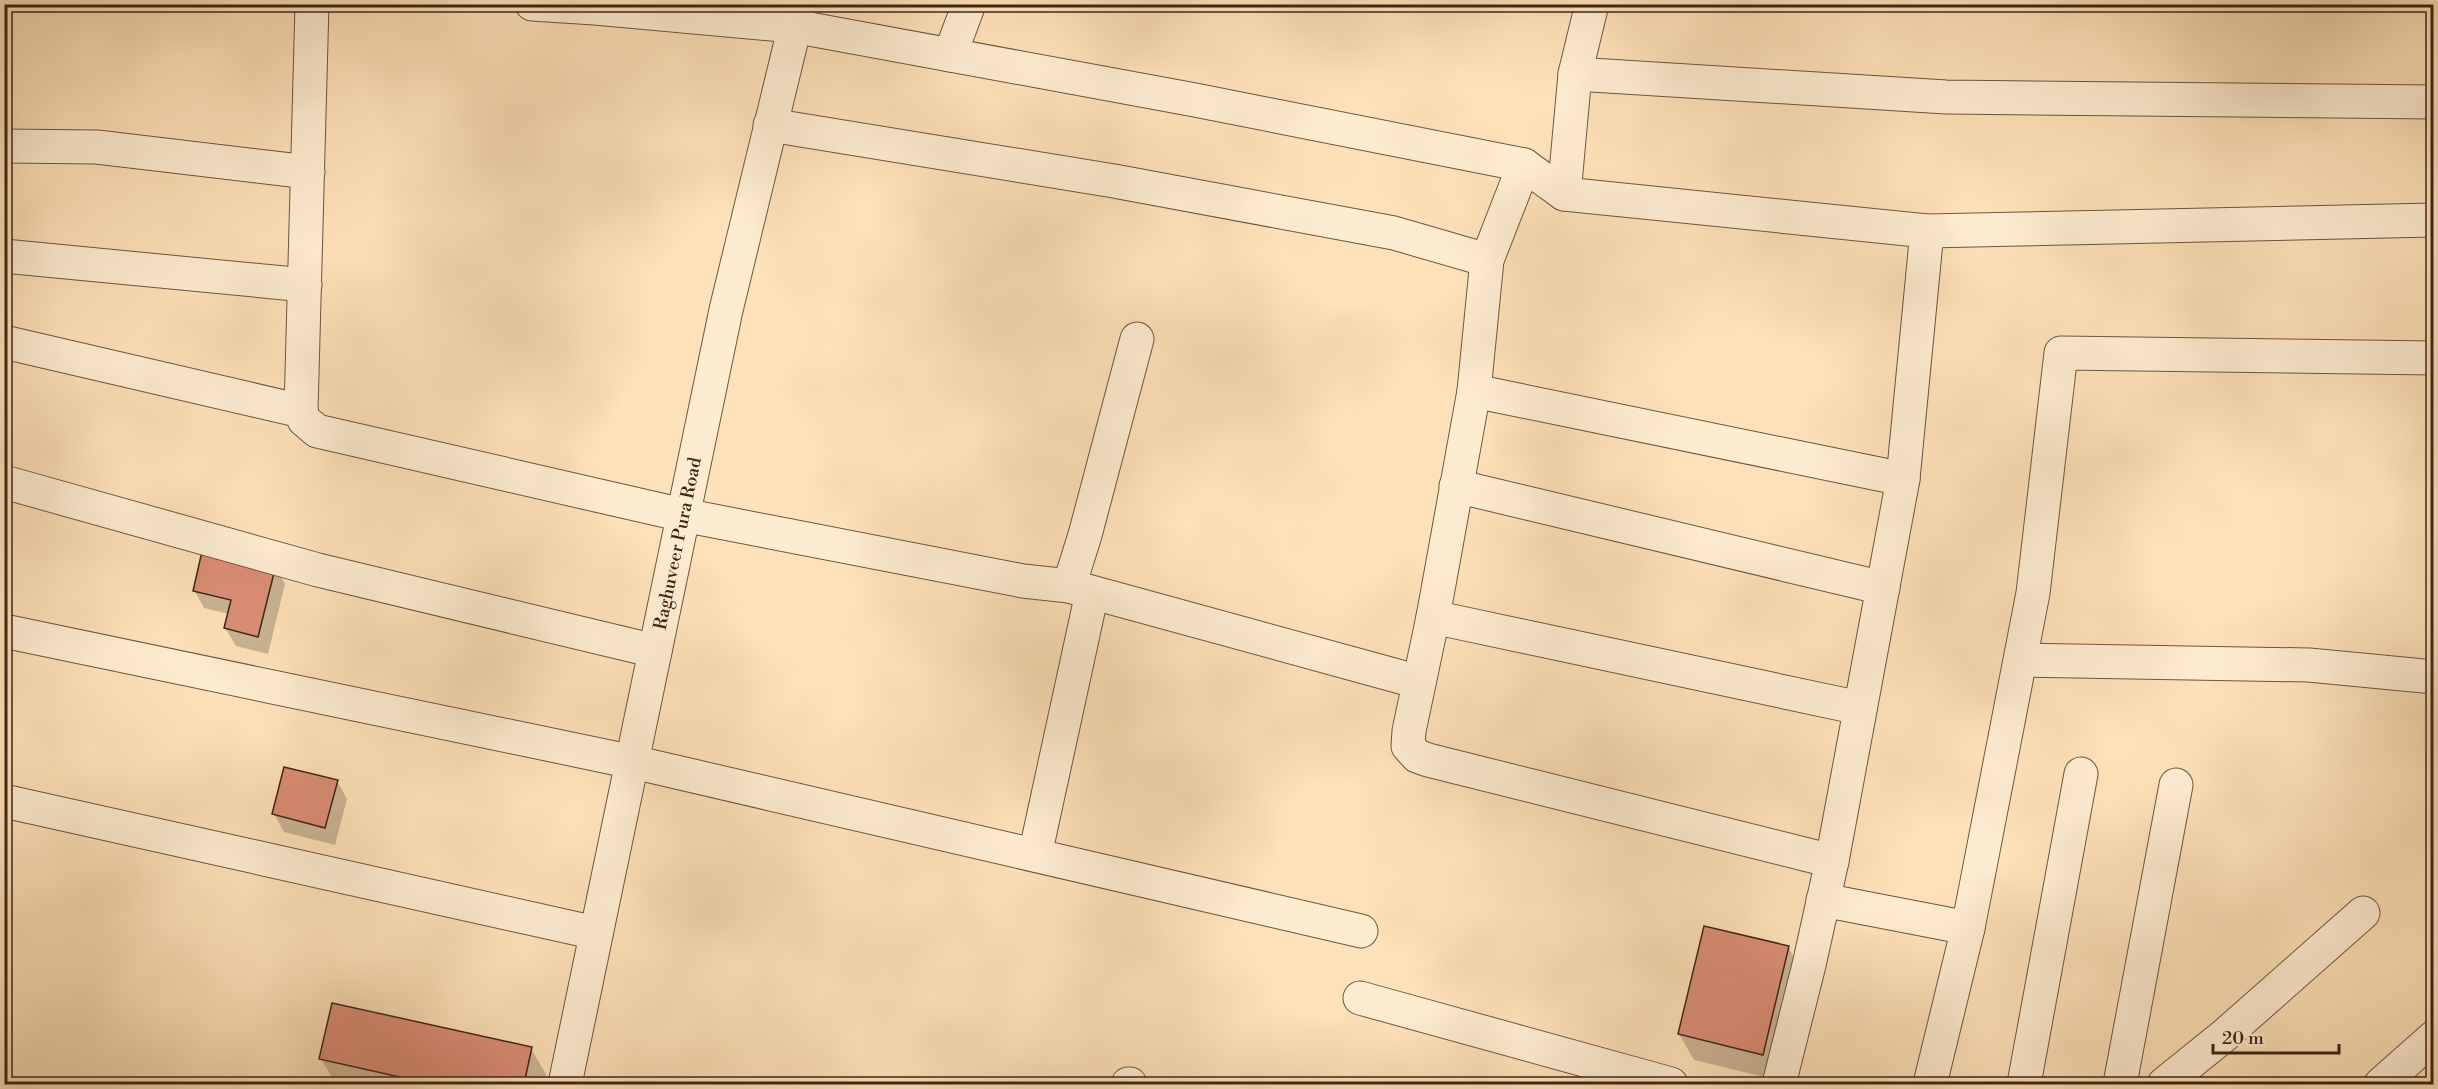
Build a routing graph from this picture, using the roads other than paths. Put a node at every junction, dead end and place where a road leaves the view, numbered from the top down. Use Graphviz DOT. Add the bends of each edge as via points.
graph roads {
  1 [pos="312,4"];
  2 [pos="532,4"];
  3 [pos="969,4"];
  4 [pos="1592,4"];
  5 [pos="797,15"];
  6 [pos="950,55"];
  7 [pos="1575,74"];
  8 [pos="2433,102"];
  9 [pos="770,125"];
  10 [pos="4,146"];
  11 [pos="1524,165"];
  12 [pos="308,172"];
  13 [pos="1564,194"];
  14 [pos="2433,220"];
  15 [pos="1927,231"];
  16 [pos="4,256"];
  17 [pos="1486,260"];
  18 [pos="305,285"];
  19 [pos="1137,339"];
  20 [pos="4,342"];
  21 [pos="2433,358"];
  22 [pos="1474,391"];
  23 [pos="301,411"];
  24 [pos="1903,479"];
  25 [pos="4,482"];
  26 [pos="1456,486"];
  27 [pos="683,515"];
  28 [pos="1883,588"];
  29 [pos="1081,590"];
  30 [pos="1433,617"];
  31 [pos="4,631"];
  32 [pos="655,651"];
  33 [pos="2021,660"];
  34 [pos="2433,676"];
  35 [pos="1419,681"];
  36 [pos="1860,708"];
  37 [pos="633,762"];
  38 [pos="2081,774"];
  39 [pos="2176,785"];
  40 [pos="4,801"];
  41 [pos="1035,855"];
  42 [pos="1832,861"];
  43 [pos="1823,900"];
  44 [pos="2363,913"];
  45 [pos="1968,928"];
  46 [pos="1361,931"];
  47 [pos="596,933"];
  48 [pos="1360,998"];
  49 [pos="2429,1052"];
  50 [pos="565,1084"];
  51 [pos="1671,1084"];
  52 [pos="1779,1084"];
  53 [pos="1930,1084"];
  54 [pos="2024,1084"];
  55 [pos="2120,1084"];
  56 [pos="2164,1084"];
  57 [pos="2381,1084"];
  1 -- 12 [label="street"];
  2 -- 5 [label="street"];
  3 -- 6 [label="street"];
  4 -- 7 [label="street"];
  5 -- 6 [label="street"];
  5 -- 9 [label="street, Raghuveer Pura Road"];
  6 -- 11 [label="street"];
  7 -- 8 [label="street" via="1946,97"];
  7 -- 13 [label="street"];
  9 -- 17 [label="street" via="1114,181 1394,233"];
  9 -- 27 [label="street, Raghuveer Pura Road"];
  10 -- 12 [label="street" via="97,147"];
  11 -- 13 [label="street"];
  11 -- 17 [label="street"];
  12 -- 18 [label="street"];
  13 -- 15 [label="street"];
  14 -- 15 [label="street"];
  15 -- 24 [label="street"];
  16 -- 18 [label="street"];
  17 -- 22 [label="street"];
  18 -- 23 [label="street"];
  19 -- 29 [label="street" via="1085,535"];
  20 -- 23 [label="street"];
  21 -- 33 [label="street" via="2061,353 2033,593"];
  22 -- 24 [label="street"];
  22 -- 26 [label="street"];
  23 -- 27 [label="street" via="304,420 317,431"];
  24 -- 28 [label="street"];
  25 -- 32 [label="street" via="318,570"];
  26 -- 28 [label="street"];
  26 -- 30 [label="street"];
  27 -- 29 [label="street"];
  27 -- 32 [label="street, Raghuveer Pura Road"];
  28 -- 36 [label="street"];
  29 -- 35 [label="street"];
  29 -- 41 [label="street"];
  30 -- 35 [label="street"];
  30 -- 36 [label="street"];
  31 -- 37 [label="street"];
  32 -- 37 [label="street, Raghuveer Pura Road"];
  33 -- 34 [label="street" via="2309,665"];
  33 -- 45 [label="street"];
  35 -- 42 [label="street" via="1408,746 1417,756"];
  36 -- 42 [label="street"];
  37 -- 41 [label="street"];
  37 -- 47 [label="street, Raghuveer Pura Road"];
  38 -- 54 [label="street"];
  39 -- 55 [label="street"];
  40 -- 47 [label="street"];
  41 -- 46 [label="street"];
  42 -- 43 [label="street"];
  43 -- 45 [label="street"];
  43 -- 52 [label="street"];
  44 -- 56 [label="street"];
  45 -- 53 [label="street"];
  47 -- 50 [label="street, Raghuveer Pura Road"];
  48 -- 51 [label="street"];
  49 -- 57 [label="street"];
}
